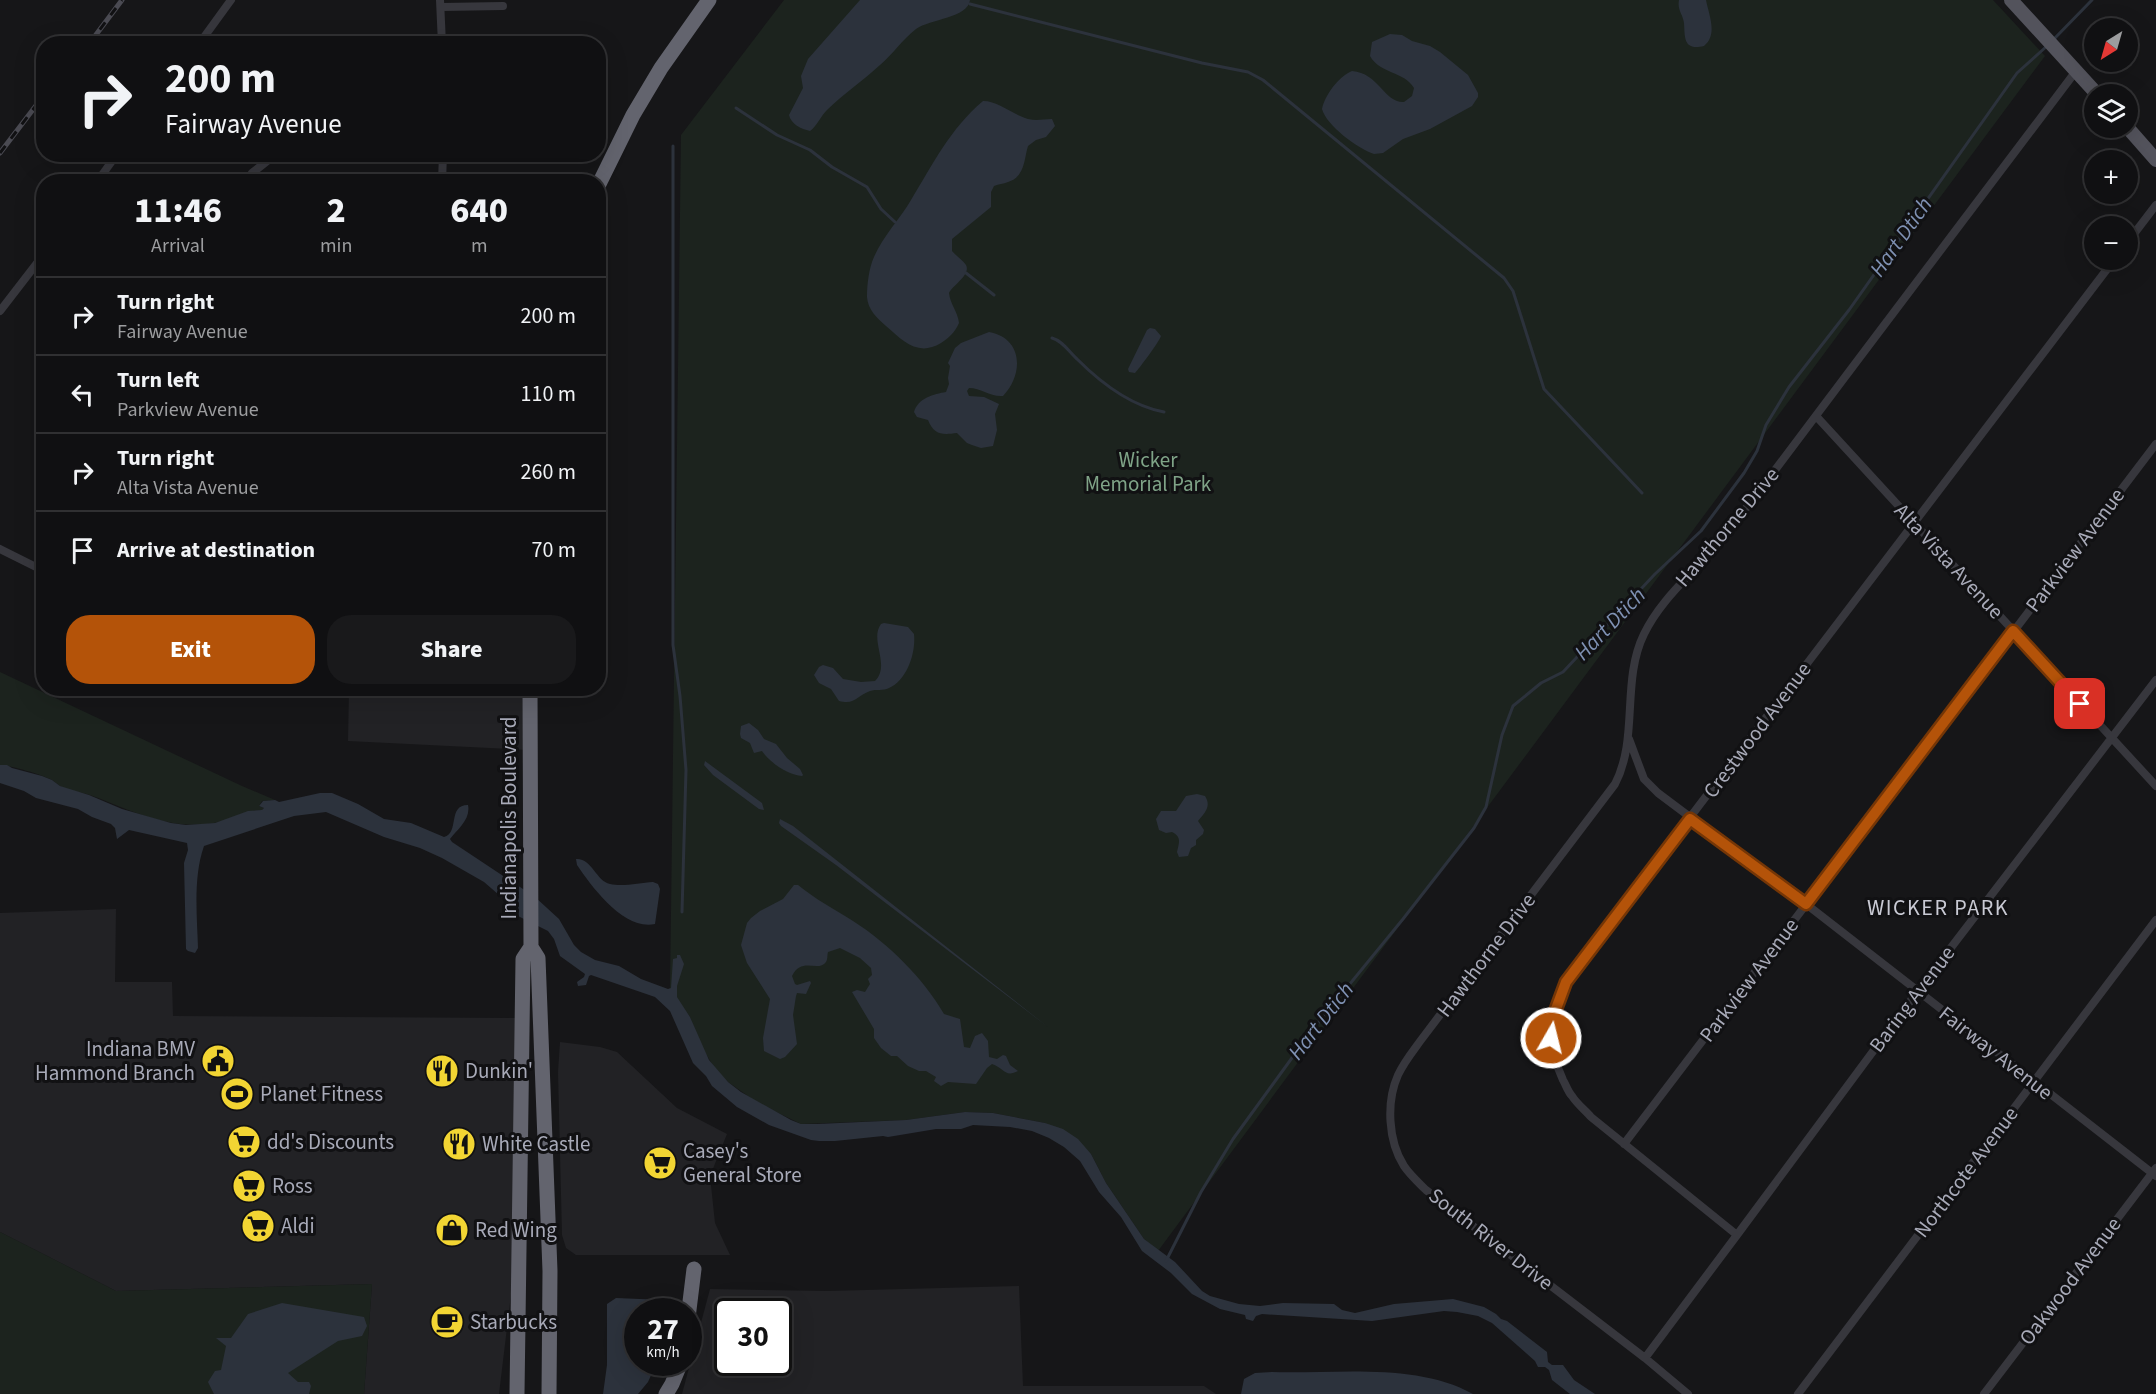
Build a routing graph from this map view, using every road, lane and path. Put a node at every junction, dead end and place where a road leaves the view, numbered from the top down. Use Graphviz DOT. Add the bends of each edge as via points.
graph roads {
  1 [pos="231,0"];
  2 [pos="709,0"];
  3 [pos="2012,0"];
  4 [pos="441,4"];
  5 [pos="503,6"];
  6 [pos="205,36"];
  7 [pos="442,36"];
  8 [pos="2076,71"];
  9 [pos="2088,84"];
  10 [pos="2136,138"];
  11 [pos="2156,160"];
  12 [pos="266,162"];
  13 [pos="251,174"];
  14 [pos="604,174"];
  15 [pos="2156,205"];
  16 [pos="2138,229"];
  17 [pos="36,264"];
  18 [pos="2106,270"];
  19 [pos="0,311"];
  20 [pos="1816,416"];
  21 [pos="2156,444"];
  22 [pos="1914,523"];
  23 [pos="0,549"];
  24 [pos="36,567"];
  25 [pos="2013,631"];
  26 [pos="2156,680"];
  27 [pos="530,696"];
  28 [pos="2112,737"];
  29 [pos="1628,739"];
  30 [pos="2156,786"];
  31 [pos="1690,819"];
  32 [pos="1806,904"];
  33 [pos="2156,920"];
  34 [pos="531,947"];
  35 [pos="1917,992"];
  36 [pos="1421,1040"];
  37 [pos="2034,1081"];
  38 [pos="1624,1144"];
  39 [pos="2155,1173"];
  40 [pos="1737,1235"];
  41 [pos="694,1269"];
  42 [pos="690,1298"];
  43 [pos="1645,1358"];
  44 [pos="675,1376"];
  45 [pos="517,1394"];
  46 [pos="549,1394"];
  47 [pos="666,1394"];
  48 [pos="1688,1394"];
  49 [pos="1798,1394"];
  50 [pos="1984,1394"];
  1 -- 6 [label="street"];
  2 -- 14 [label="highway" via="661,68"];
  3 -- 8 [label="main road"];
  4 -- 5 [label="street"];
  4 -- 7 [label="street"];
  8 -- 9 [label="main road"];
  8 -- 20 [label="street, Hawthorne Drive"];
  10 -- 11 [label="main road"];
  12 -- 13 [label="street"];
  15 -- 16 [label="street"];
  17 -- 19 [label="street"];
  18 -- 22 [label="street, Crestwood Avenue"];
  20 -- 22 [label="street, Alta Vista Avenue"];
  20 -- 29 [label="street, Hawthorne Drive" via="1736,521 1673,591 1651,622 1637,653"];
  21 -- 25 [label="street, Parkview Avenue"];
  22 -- 25 [label="street, Alta Vista Avenue"];
  22 -- 31 [label="street, Crestwood Avenue"];
  23 -- 24 [label="street"];
  25 -- 28 [label="street, Alta Vista Avenue"];
  25 -- 32 [label="street, Parkview Avenue"];
  26 -- 28 [label="street, Baring Avenue"];
  27 -- 34 [label="highway, Indianapolis Boulevard"];
  28 -- 30 [label="street, Alta Vista Avenue"];
  28 -- 35 [label="street, Baring Avenue"];
  29 -- 31 [label="street, Fairway Avenue" via="1644,778"];
  29 -- 36 [label="street, Hawthorne Drive" via="1615,784"];
  31 -- 32 [label="street, Fairway Avenue"];
  31 -- 38 [label="street, Crestwood Avenue" via="1577,966 1553,1017 1551,1038 1557,1066 1571,1096"];
  32 -- 35 [label="street, Fairway Avenue"];
  32 -- 38 [label="street, Parkview Avenue"];
  33 -- 37 [label="street, Northcote Avenue"];
  34 -- 45 [label="highway, Indianapolis Boulevard" via="523,958"];
  34 -- 46 [label="highway, Indianapolis Boulevard" via="539,969 550,1271"];
  35 -- 37 [label="street, Fairway Avenue"];
  35 -- 40 [label="street, Baring Avenue"];
  36 -- 43 [label="street, South River Drive" via="1402,1067 1392,1091 1393,1140 1404,1165 1426,1190"];
  37 -- 39 [label="street, Fairway Avenue"];
  37 -- 49 [label="street, Northcote Avenue"];
  38 -- 40 [label="street, Crestwood Avenue"];
  39 -- 50 [label="street, Oakwood Avenue"];
  40 -- 43 [label="street"];
  41 -- 42 [label="highway"];
  43 -- 48 [label="street, South River Drive"];
  44 -- 47 [label="highway"];
}
